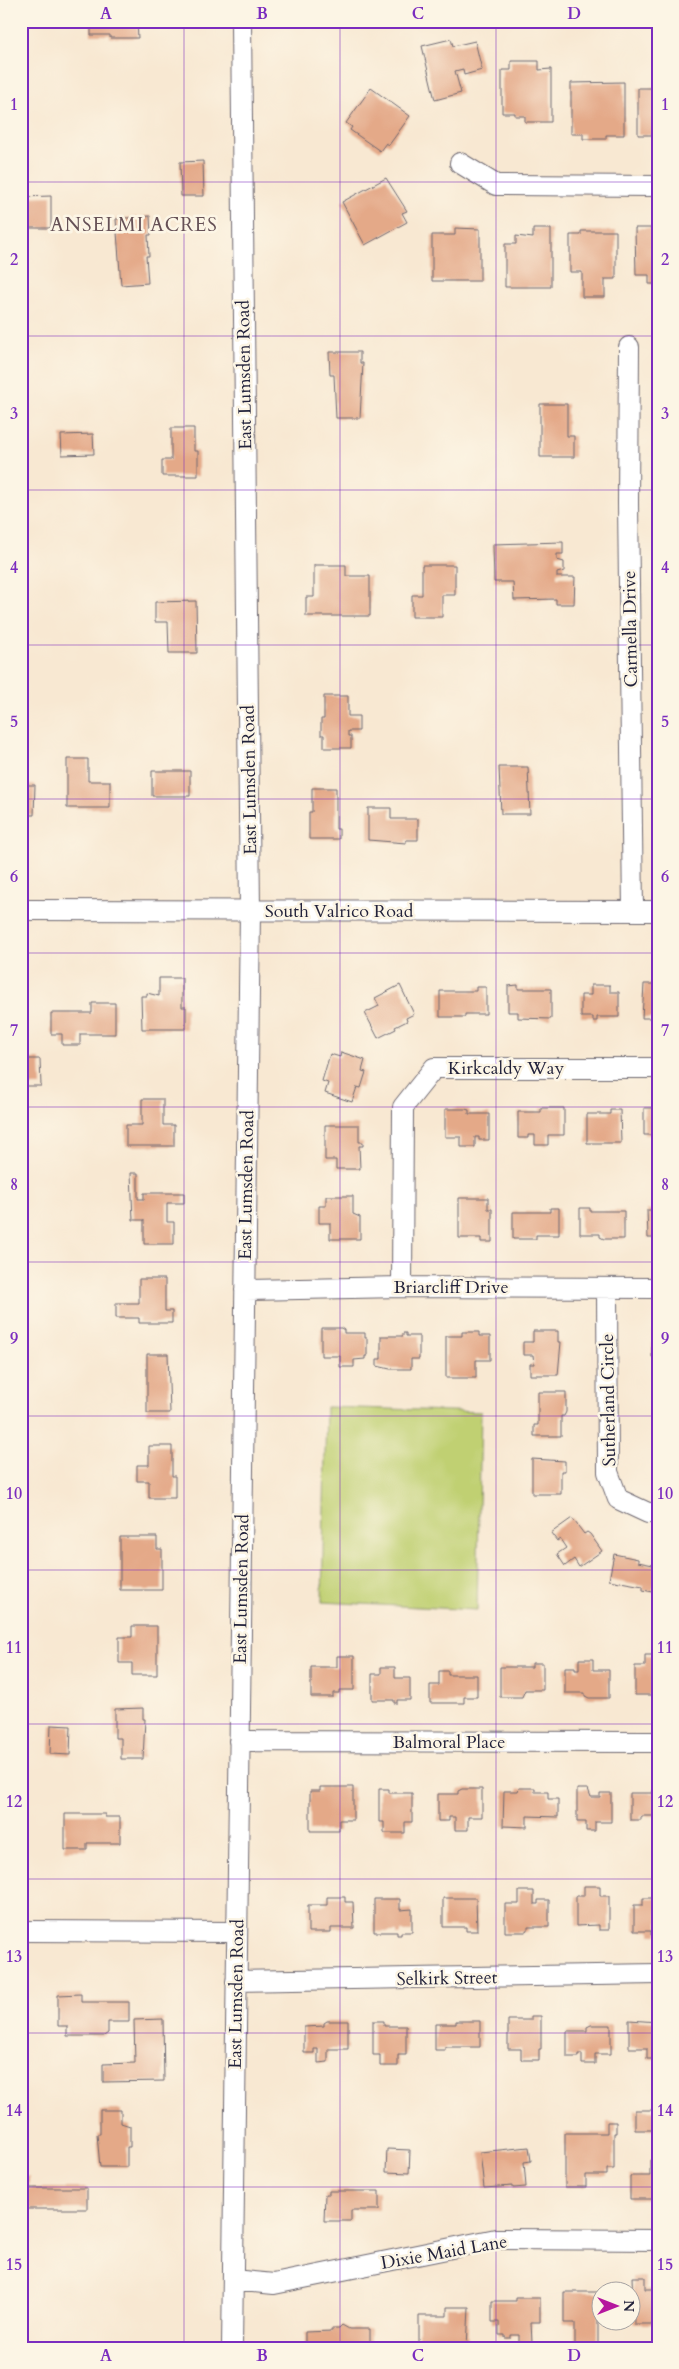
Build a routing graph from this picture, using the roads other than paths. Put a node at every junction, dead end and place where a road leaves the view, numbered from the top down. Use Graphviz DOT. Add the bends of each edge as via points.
graph roads {
  1 [pos="241,21"];
  2 [pos="460,163"];
  3 [pos="658,186"];
  4 [pos="629,347"];
  5 [pos="21,910"];
  6 [pos="250,911"];
  7 [pos="633,911"];
  8 [pos="658,911"];
  9 [pos="658,1068"];
  10 [pos="402,1287"];
  11 [pos="607,1288"];
  12 [pos="658,1288"];
  13 [pos="245,1290"];
  14 [pos="658,1512"];
  15 [pos="239,1741"];
  16 [pos="658,1742"];
  17 [pos="21,1931"];
  18 [pos="237,1932"];
  19 [pos="658,1974"];
  20 [pos="236,1981"];
  21 [pos="658,2240"];
  22 [pos="233,2280"];
  23 [pos="232,2348"];
  1 -- 6 [label="street, East Lumsden Road"];
  2 -- 3 [label="street" via="496,185"];
  4 -- 7 [label="street, Carmella Drive"];
  5 -- 6 [label="street, South Valrico Road"];
  6 -- 7 [label="street, South Valrico Road"];
  6 -- 13 [label="street, East Lumsden Road"];
  7 -- 8 [label="street, South Valrico Road"];
  9 -- 10 [label="street, Kirkcaldy Way" via="434,1068 403,1107"];
  10 -- 11 [label="street, Briarcliff Drive"];
  10 -- 13 [label="street, Briarcliff Drive"];
  11 -- 12 [label="street, Briarcliff Drive"];
  11 -- 14 [label="street, Sutherland Circle" via="608,1472 618,1499 648,1513"];
  13 -- 15 [label="street, East Lumsden Road"];
  15 -- 16 [label="street, Balmoral Place"];
  15 -- 18 [label="street, East Lumsden Road"];
  17 -- 18 [label="street"];
  18 -- 20 [label="street, East Lumsden Road"];
  19 -- 20 [label="street, Selkirk Street"];
  20 -- 22 [label="street, East Lumsden Road"];
  21 -- 22 [label="street, Dixie Maid Lane" via="496,2239 274,2284"];
  22 -- 23 [label="street, East Lumsden Road"];
}
